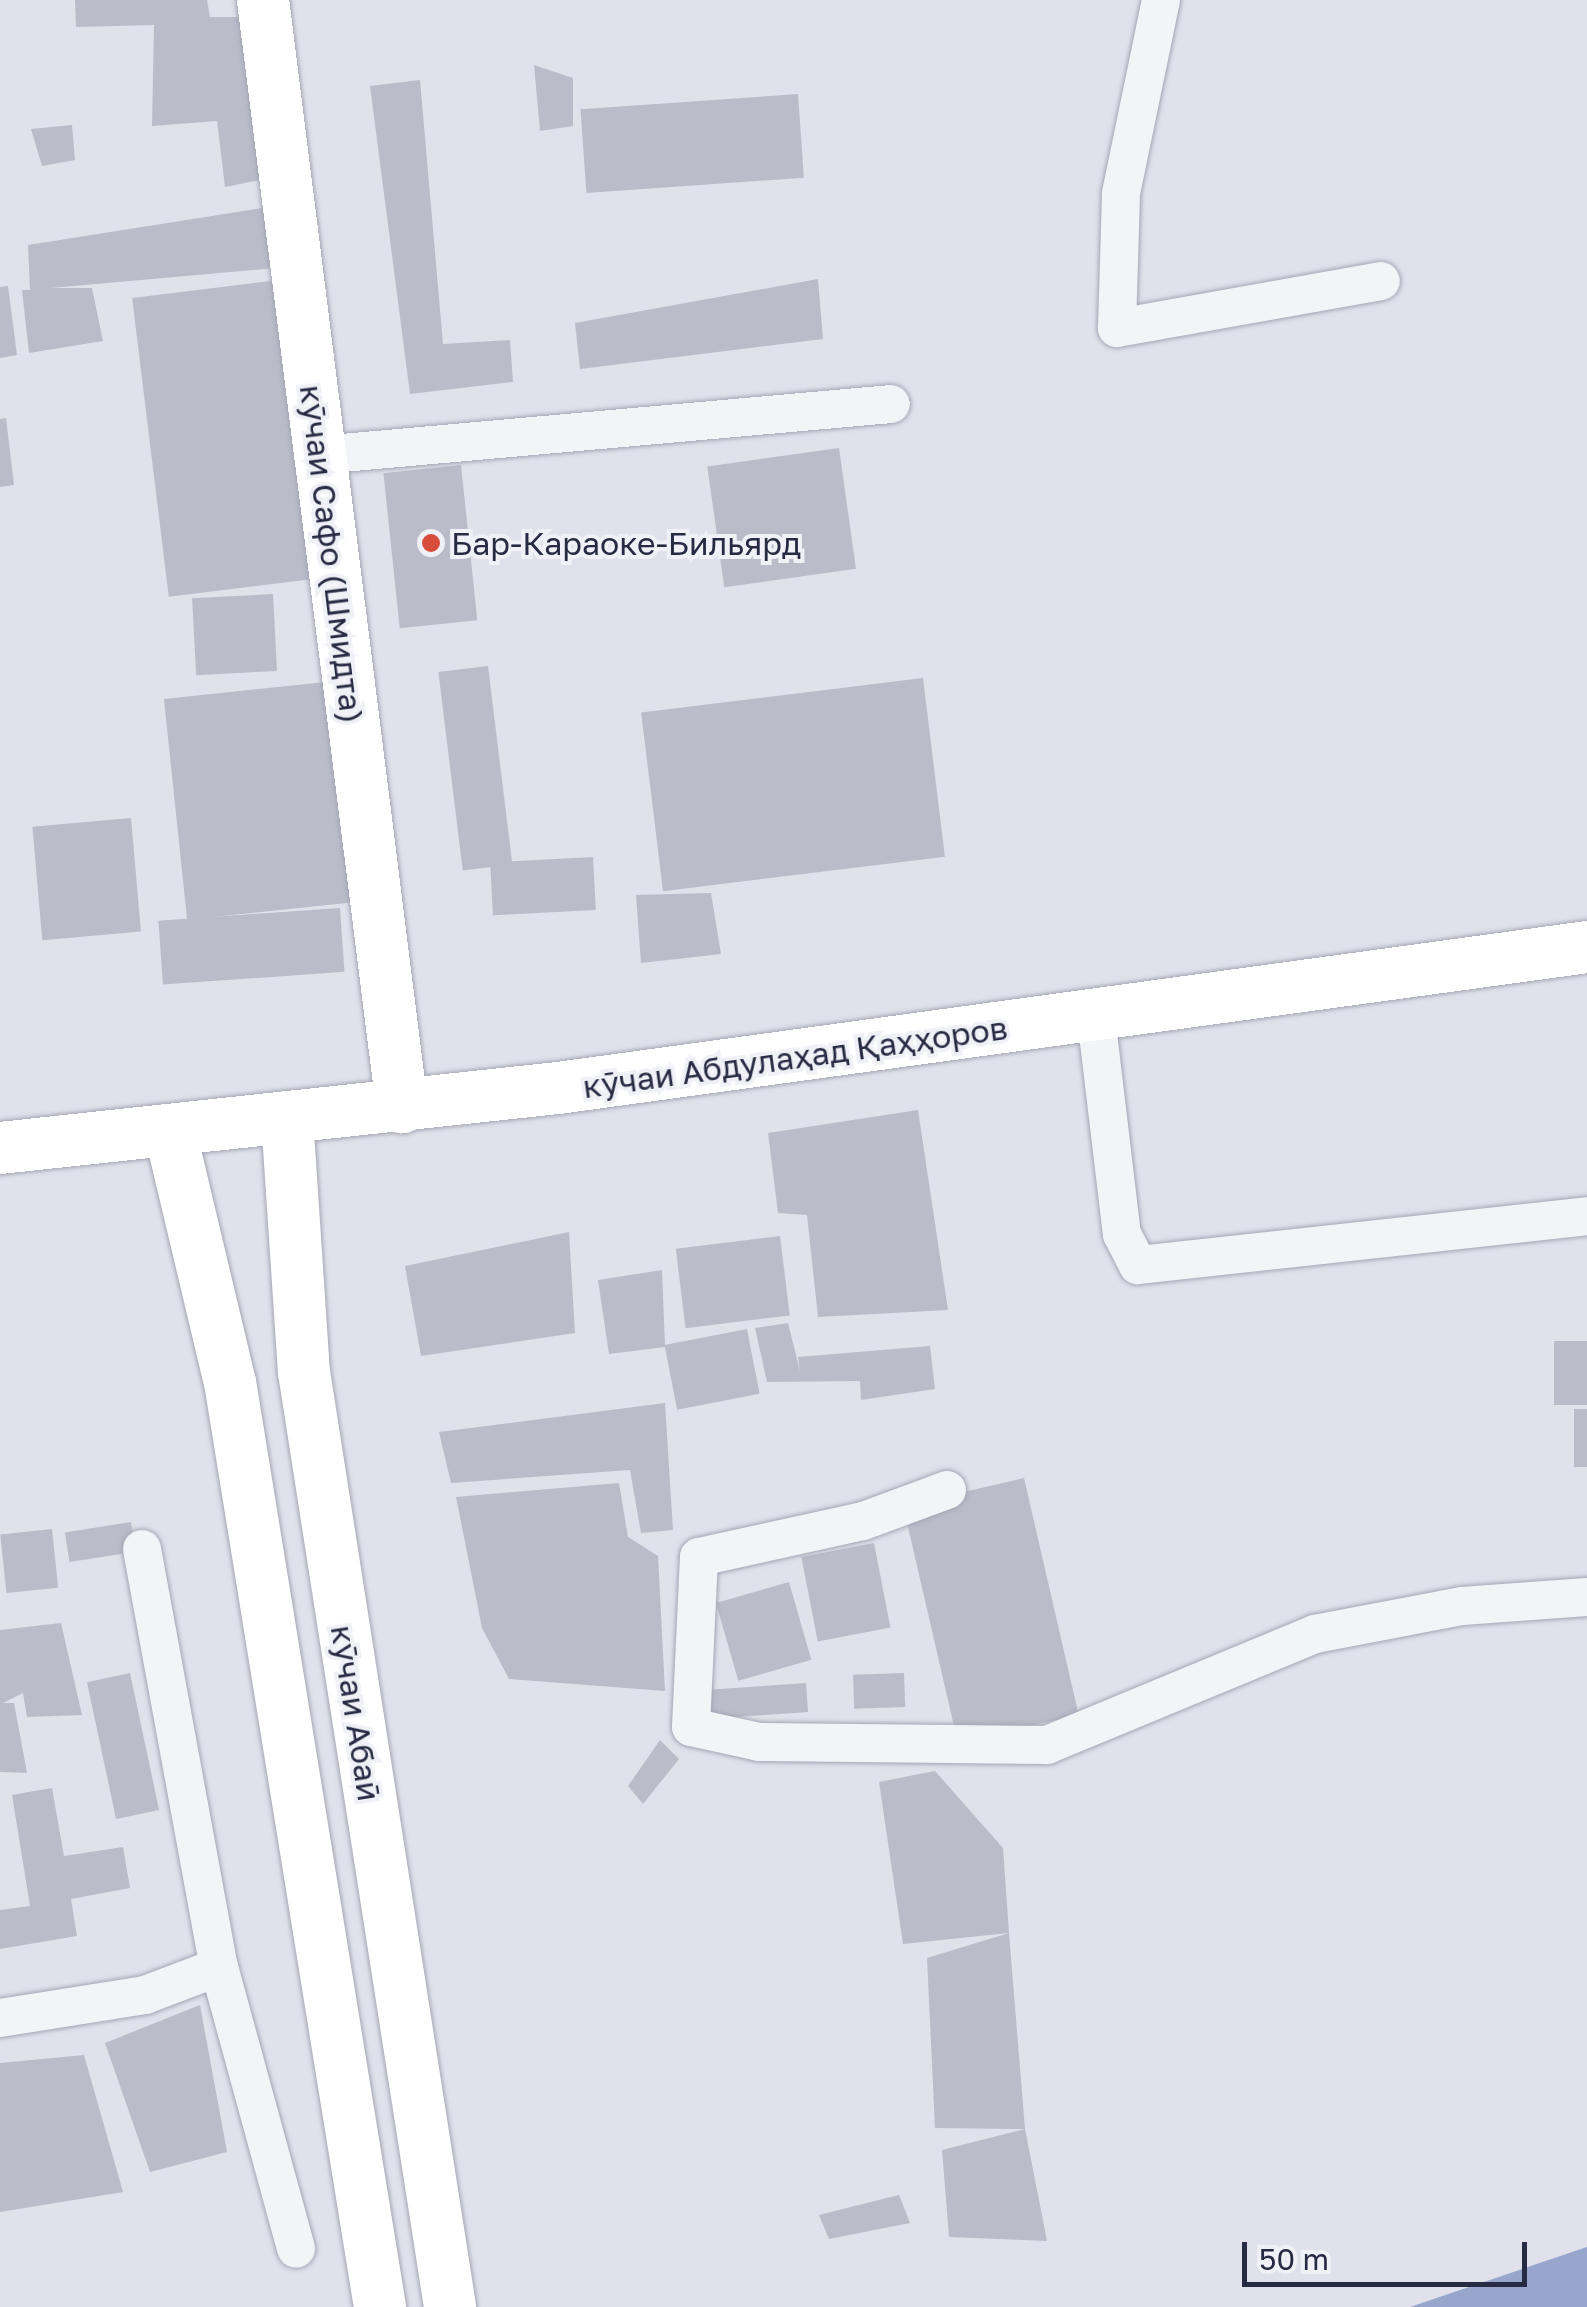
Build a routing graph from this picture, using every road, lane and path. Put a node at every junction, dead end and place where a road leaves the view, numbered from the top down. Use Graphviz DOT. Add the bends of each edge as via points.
graph roads {
  1 [pos="263,0"];
  2 [pos="1161,0"];
  3 [pos="1381,280"];
  4 [pos="891,404"];
  5 [pos="320,455"];
  6 [pos="1587,947"];
  7 [pos="1096,1017"];
  8 [pos="402,1107"];
  9 [pos="288,1116"];
  10 [pos="170,1130"];
  11 [pos="0,1148"];
  12 [pos="1587,1216"];
  13 [pos="948,1490"];
  14 [pos="142,1548"];
  15 [pos="1587,1597"];
  16 [pos="219,1967"];
  17 [pos="0,2018"];
  18 [pos="296,2249"];
  19 [pos="380,2307"];
  20 [pos="450,2307"];
  1 -- 5 [label="main road, кӯчаи Сафо (Шмидта)"];
  2 -- 3 [label="street" via="1120,194 1117,328"];
  4 -- 5 [label="street"];
  5 -- 8 [label="main road, кӯчаи Сафо (Шмидта)"];
  6 -- 7 [label="main road, кӯчаи Абдулаҳад Қаҳҳоров"];
  7 -- 8 [label="main road, кӯчаи Абдулаҳад Қаҳҳоров"];
  7 -- 12 [label="street" via="1122,1234 1138,1264"];
  8 -- 9 [label="main road, кӯчаи Абдулаҳад Қаҳҳоров"];
  9 -- 10 [label="main road, кӯчаи Абдулаҳад Қаҳҳоров"];
  9 -- 20 [label="main road, кӯчаи Абаӣ" via="304,1372"];
  10 -- 11 [label="main road, кӯчаи Абдулаҳад Қаҳҳоров"];
  10 -- 19 [label="main road, кӯчаи Абаӣ" via="230,1382"];
  13 -- 15 [label="street" via="863,1521 699,1556 691,1727 778,1743 1046,1745 1315,1634 1462,1606"];
  14 -- 16 [label="street"];
  16 -- 17 [label="street" via="146,1996"];
  16 -- 18 [label="street"];
}
